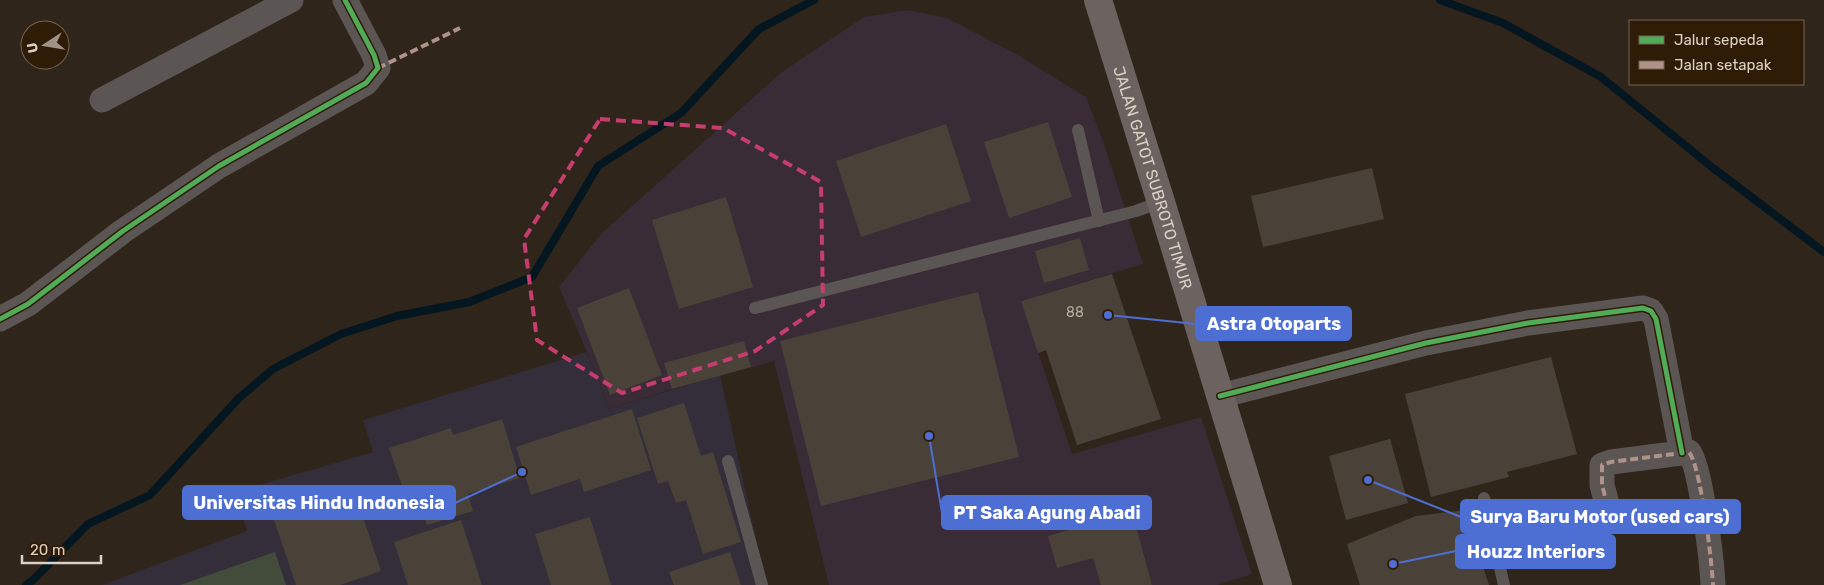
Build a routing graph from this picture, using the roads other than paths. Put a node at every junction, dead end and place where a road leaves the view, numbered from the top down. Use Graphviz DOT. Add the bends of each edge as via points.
graph roads {
  1 [pos="291,0"];
  2 [pos="345,0"];
  3 [pos="1098,0"];
  4 [pos="102,100"];
  5 [pos="1078,130"];
  6 [pos="1161,202"];
  7 [pos="1099,221"];
  8 [pos="755,308"];
  9 [pos="0,319"];
  10 [pos="1220,396"];
  11 [pos="1682,453"];
  12 [pos="728,461"];
  13 [pos="1484,498"];
  14 [pos="1611,519"];
  15 [pos="762,585"];
  16 [pos="1278,585"];
  17 [pos="1504,585"];
  18 [pos="1713,585"];
  1 -- 4 [label="street"];
  2 -- 9 [label="street" via="378,68 366,83 219,166 123,232 28,304"];
  3 -- 6 [label="highway, JALAN GATOT SUBROTO TIMUR"];
  5 -- 7 [label="lane"];
  6 -- 7 [label="lane"];
  6 -- 10 [label="highway, JALAN GATOT SUBROTO TIMUR"];
  7 -- 8 [label="lane"];
  10 -- 11 [label="street" via="1435,341 1643,308 1651,311 1656,319"];
  10 -- 16 [label="highway, JALAN GATOT SUBROTO TIMUR"];
  11 -- 14 [label="street" via="1602,465 1602,485"];
  11 -- 18 [label="street" via="1689,452 1695,467"];
  12 -- 15 [label="lane"];
  13 -- 17 [label="lane"];
}
